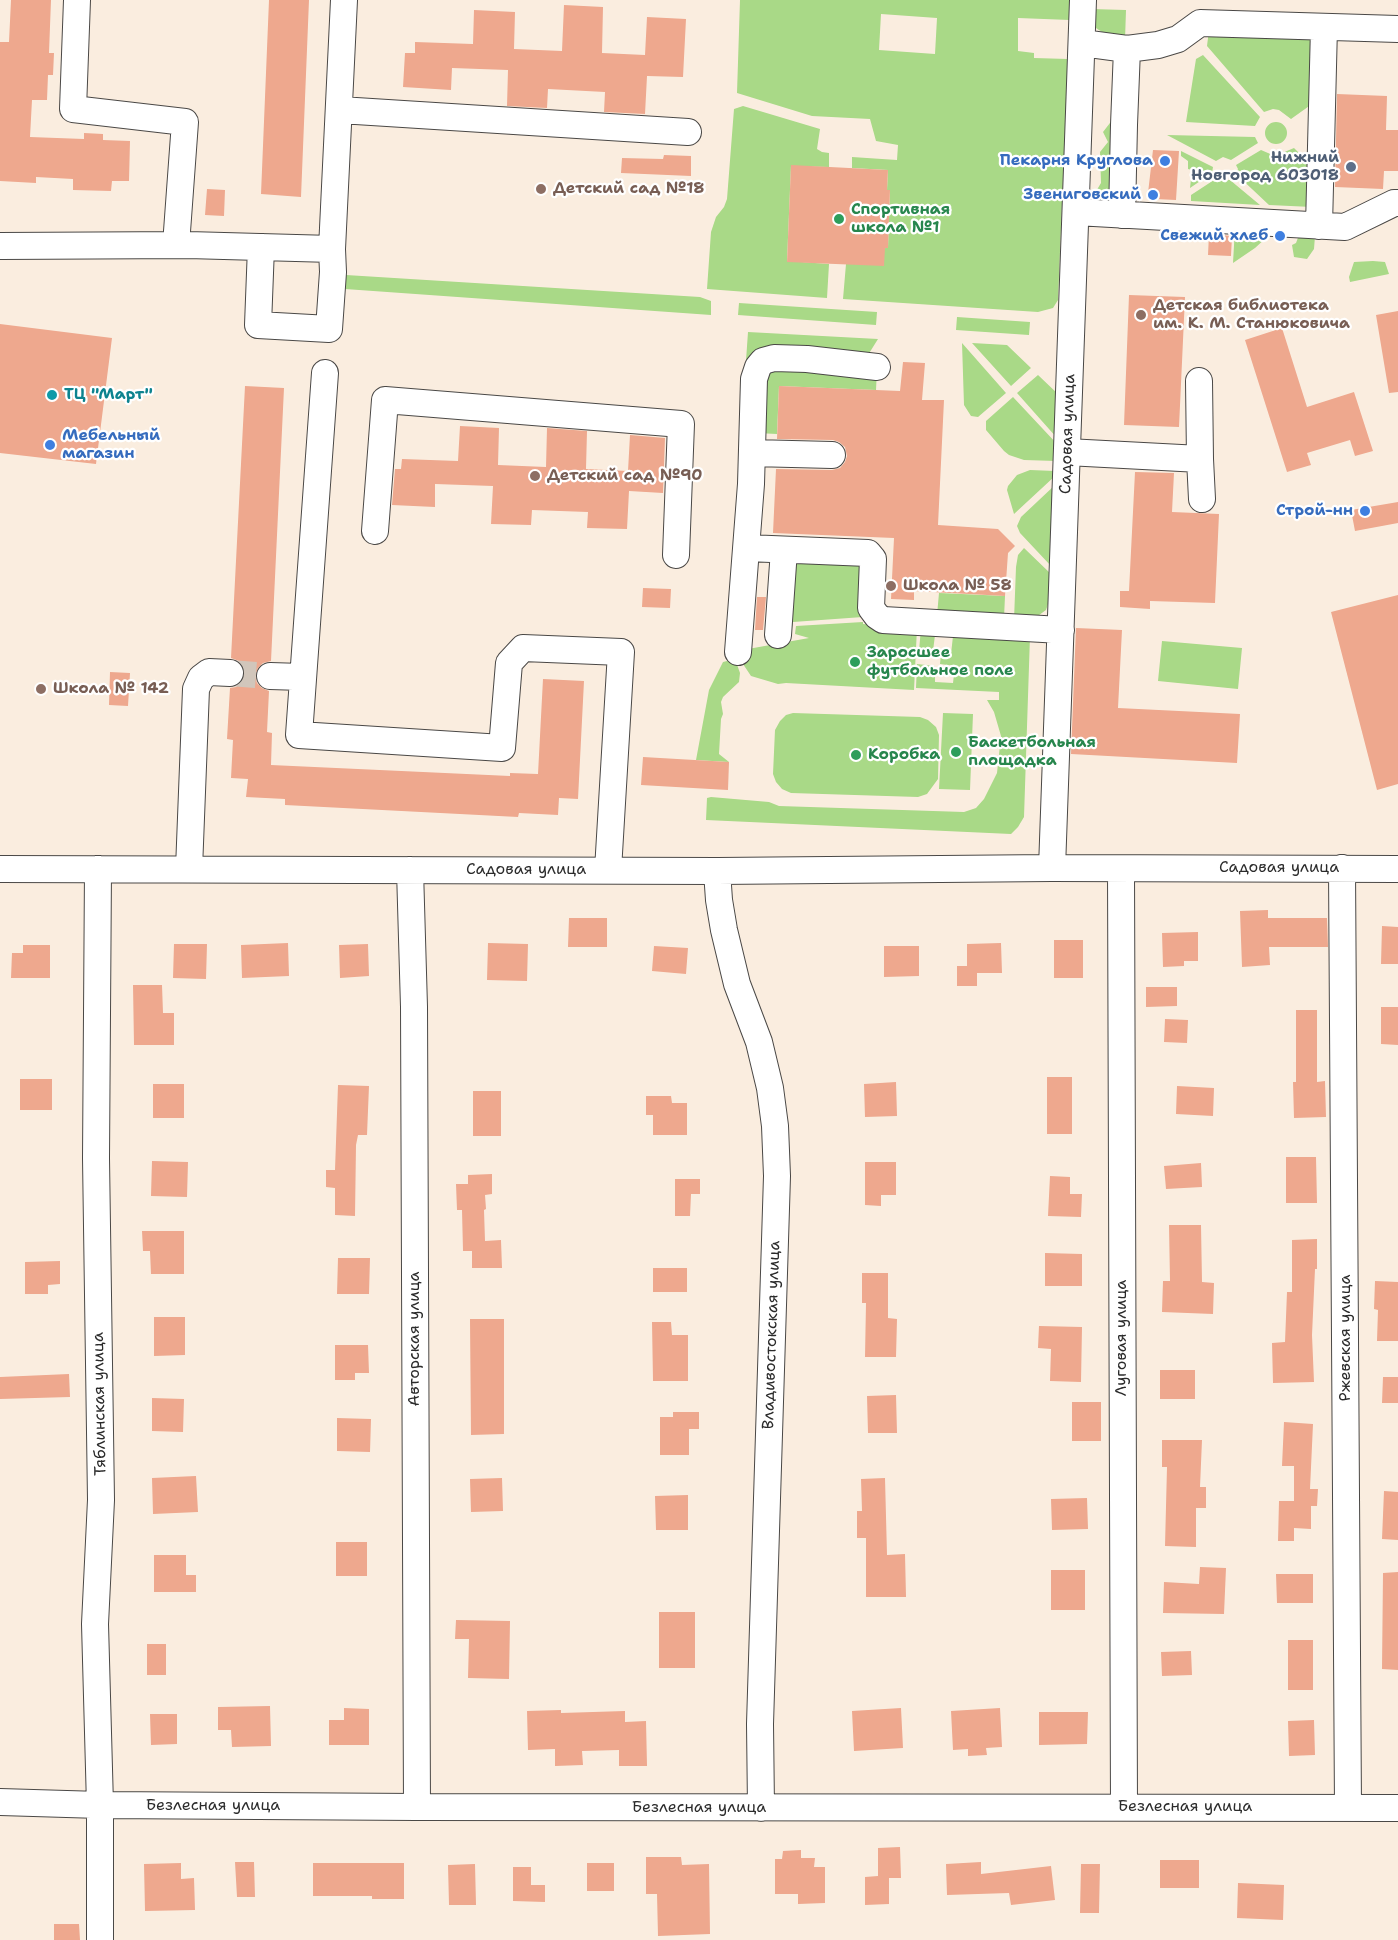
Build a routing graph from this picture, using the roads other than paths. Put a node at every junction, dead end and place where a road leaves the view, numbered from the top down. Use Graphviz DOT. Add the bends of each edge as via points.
graph roads {
  1 [pos="77,0"];
  2 [pos="344,0"];
  3 [pos="1083,0"];
  4 [pos="1324,27"];
  5 [pos="1398,29"];
  6 [pos="1082,43"];
  7 [pos="1128,49"];
  8 [pos="340,110"];
  9 [pos="688,132"];
  10 [pos="1398,203"];
  11 [pos="1076,212"];
  12 [pos="1122,215"];
  13 [pos="1319,226"];
  14 [pos="176,245"];
  15 [pos="0,246"];
  16 [pos="261,247"];
  17 [pos="332,261"];
  18 [pos="877,367"];
  19 [pos="325,373"];
  20 [pos="1199,381"];
  21 [pos="1067,452"];
  22 [pos="752,453"];
  23 [pos="831,455"];
  24 [pos="1200,459"];
  25 [pos="1202,499"];
  26 [pos="375,531"];
  27 [pos="747,548"];
  28 [pos="784,550"];
  29 [pos="676,555"];
  30 [pos="1061,630"];
  31 [pos="778,635"];
  32 [pos="738,652"];
  33 [pos="230,673"];
  34 [pos="270,675"];
  35 [pos="303,677"];
  36 [pos="0,868"];
  37 [pos="1052,868"];
  38 [pos="1121,868"];
  39 [pos="1342,868"];
  40 [pos="98,869"];
  41 [pos="189,869"];
  42 [pos="1398,869"];
  43 [pos="410,870"];
  44 [pos="608,870"];
  45 [pos="717,871"];
  46 [pos="0,1802"];
  47 [pos="100,1805"];
  48 [pos="417,1807"];
  49 [pos="1124,1807"];
  50 [pos="761,1808"];
  51 [pos="1348,1808"];
  52 [pos="1398,1809"];
  53 [pos="100,1940"];
  1 -- 14 [label="street" via="73,109 184,122"];
  2 -- 8 [label="street"];
  3 -- 6 [label="street, Садовая улица"];
  4 -- 5 [label="street"];
  4 -- 7 [label="street" via="1200,24 1178,39"];
  4 -- 13 [label="street"];
  6 -- 7 [label="street"];
  6 -- 11 [label="street, Садовая улица"];
  7 -- 12 [label="street"];
  8 -- 9 [label="street"];
  8 -- 17 [label="street"];
  10 -- 13 [label="street" via="1345,227"];
  11 -- 12 [label="street"];
  11 -- 21 [label="street, Садовая улица"];
  12 -- 13 [label="street"];
  14 -- 15 [label="street"];
  14 -- 16 [label="street"];
  16 -- 17 [label="street"];
  16 -- 17 [label="street" via="258,325 329,329"];
  18 -- 22 [label="street" via="807,359 763,361 754,379"];
  19 -- 35 [label="street"];
  20 -- 24 [label="street"];
  21 -- 24 [label="street"];
  21 -- 30 [label="street, Садовая улица"];
  22 -- 23 [label="street"];
  22 -- 27 [label="street"];
  24 -- 25 [label="street"];
  26 -- 29 [label="street" via="385,400 397,400 681,424"];
  27 -- 28 [label="street"];
  27 -- 32 [label="street"];
  28 -- 30 [label="street" via="870,555 871,608 883,620"];
  28 -- 31 [label="street"];
  30 -- 37 [label="street, Садовая улица"];
  33 -- 41 [label="street" via="209,672 196,689"];
  34 -- 35 [label="street"];
  35 -- 44 [label="street" via="298,735 502,748 509,663 523,648 621,652"];
  36 -- 40 [label="street, Садовая улица"];
  37 -- 38 [label="street, Садовая улица"];
  37 -- 45 [label="street, Садовая улица"];
  38 -- 39 [label="street, Садовая улица"];
  38 -- 49 [label="street, Луговая улица"];
  39 -- 42 [label="street, Садовая улица"];
  39 -- 51 [label="street, Ржевская улица"];
  40 -- 41 [label="street, Садовая улица"];
  40 -- 47 [label="street, Тяблинская улица" via="96,1158 101,1500 95,1624"];
  41 -- 43 [label="street, Садовая улица"];
  43 -- 44 [label="street, Садовая улица"];
  43 -- 48 [label="street, Авторская улица"];
  44 -- 45 [label="street, Садовая улица"];
  45 -- 50 [label="street, Владивостокская улица" via="724,930 737,984 759,1042 776,1126 760,1712"];
  46 -- 47 [label="street, Безлесная улица"];
  47 -- 48 [label="street, Безлесная улица"];
  47 -- 53 [label="street, Тяблинская улица"];
  48 -- 50 [label="street, Безлесная улица"];
  49 -- 50 [label="street, Безлесная улица"];
  49 -- 51 [label="street, Безлесная улица"];
  51 -- 52 [label="street, Безлесная улица"];
}
